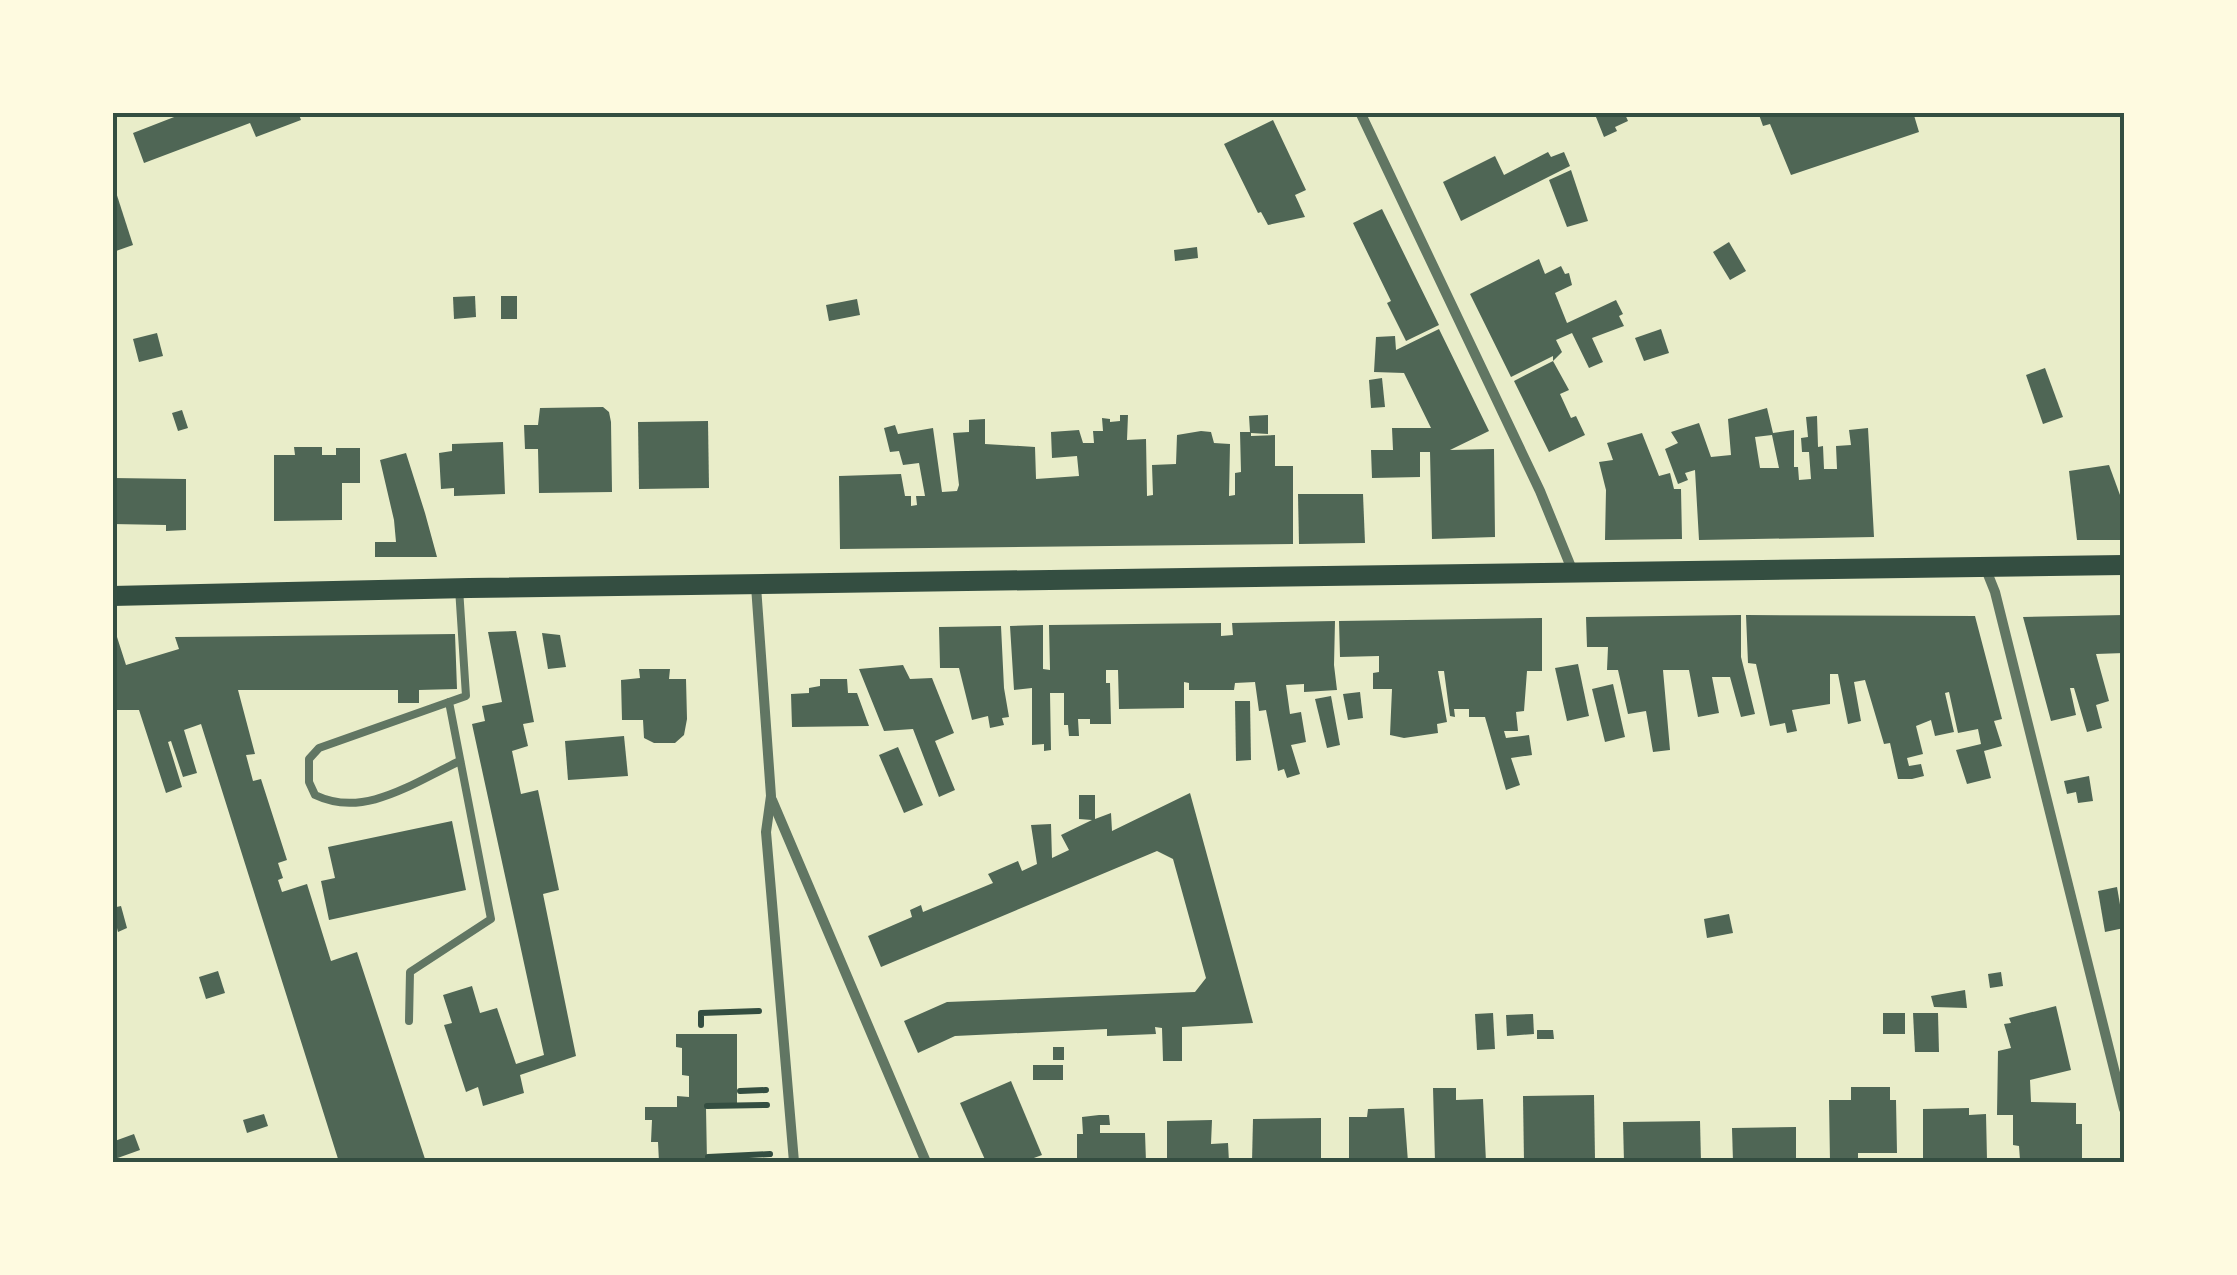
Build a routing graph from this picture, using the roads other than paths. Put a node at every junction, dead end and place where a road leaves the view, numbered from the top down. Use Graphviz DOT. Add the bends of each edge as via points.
graph roads {
  1 [pos="1360,112"];
  2 [pos="2124,564"];
  3 [pos="1985,566"];
  4 [pos="1572,572"];
  5 [pos="756,586"];
  6 [pos="459,588"];
  7 [pos="112,596"];
  8 [pos="449,702"];
  9 [pos="460,760"];
  10 [pos="771,796"];
  11 [pos="409,1021"];
  12 [pos="2124,1109"];
  13 [pos="794,1162"];
  14 [pos="926,1162"];
  1 -- 4 [label="street"];
  2 -- 3 [label="main road"];
  3 -- 4 [label="main road"];
  3 -- 12 [label="street"];
  4 -- 5 [label="main road"];
  5 -- 6 [label="main road"];
  5 -- 10 [label="street"];
  6 -- 7 [label="main road"];
  6 -- 8 [label="lane" via="466,696"];
  8 -- 9 [label="lane"];
  8 -- 9 [label="lane" via="319,748 309,758 309,782 324,800 359,804"];
  9 -- 11 [label="lane" via="490,919 410,972"];
  10 -- 13 [label="street" via="766,832"];
  10 -- 14 [label="street"];
}
